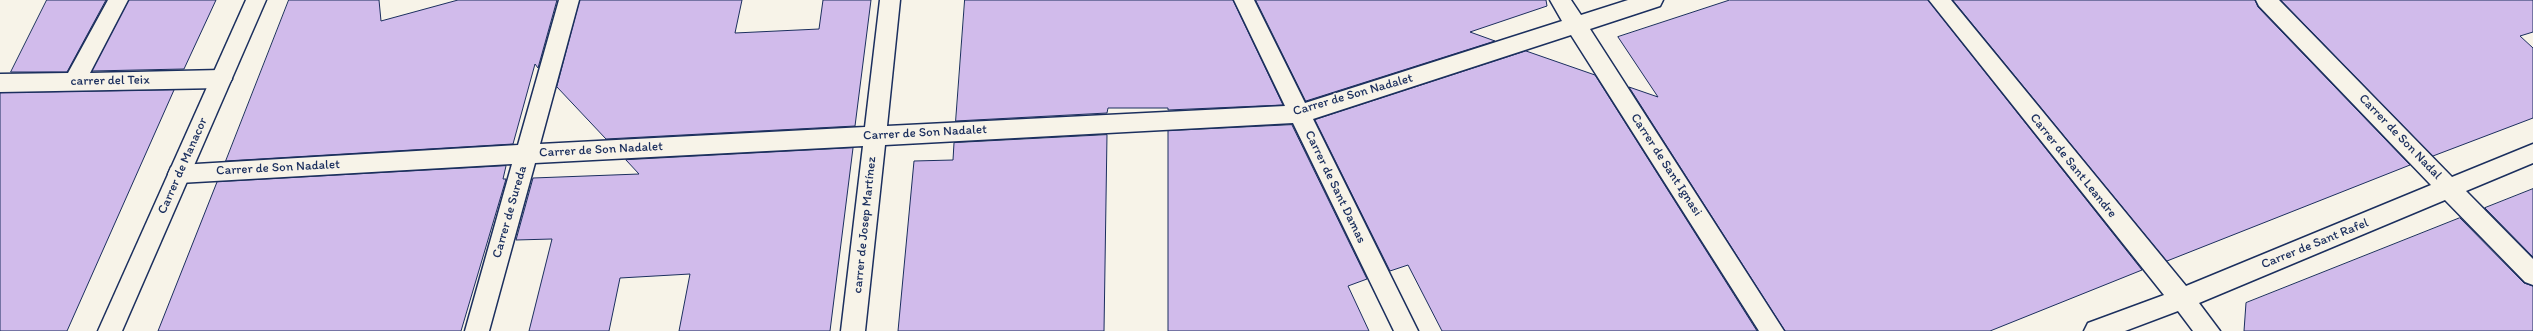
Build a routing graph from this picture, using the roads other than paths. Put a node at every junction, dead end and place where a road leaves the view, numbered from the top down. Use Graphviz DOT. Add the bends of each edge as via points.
graph roads {
  1 [pos="118,0"];
  2 [pos="256,0"];
  3 [pos="569,0"];
  4 [pos="890,0"];
  5 [pos="1244,0"];
  6 [pos="1560,0"];
  7 [pos="1653,0"];
  8 [pos="1939,0"];
  9 [pos="2266,0"];
  10 [pos="1577,26"];
  11 [pos="221,79"];
  12 [pos="76,81"];
  13 [pos="0,83"];
  14 [pos="1300,114"];
  15 [pos="875,135"];
  16 [pos="2533,153"];
  17 [pos="526,154"];
  18 [pos="179,174"];
  19 [pos="2449,188"];
  20 [pos="2533,274"];
  21 [pos="2182,299"];
  22 [pos="110,331"];
  23 [pos="477,331"];
  24 [pos="853,331"];
  25 [pos="1406,331"];
  26 [pos="1772,331"];
  27 [pos="2096,331"];
  28 [pos="2208,331"];
  1 -- 12 [label="street"];
  2 -- 11 [label="street, Carrer de Manacor"];
  3 -- 17 [label="street, Carrer de Sureda"];
  4 -- 15 [label="street, carrer de Josep Martínez"];
  5 -- 14 [label="street, Carrer de Sant Damas"];
  6 -- 10 [label="street, Carrer de Sant Ignasi"];
  7 -- 10 [label="street, Carrer de Son Nadalet"];
  8 -- 21 [label="street, Carrer de Sant Leandre"];
  9 -- 19 [label="street, Carrer de Son Nadal"];
  10 -- 14 [label="street, Carrer de Son Nadalet"];
  10 -- 26 [label="street, Carrer de Sant Ignasi"];
  11 -- 12 [label="street, carrer del Teix"];
  11 -- 18 [label="street, Carrer de Manacor"];
  12 -- 13 [label="street, carrer del Teix"];
  14 -- 15 [label="street, Carrer de Son Nadalet"];
  14 -- 25 [label="street, Carrer de Sant Damas"];
  15 -- 17 [label="street, Carrer de Son Nadalet"];
  15 -- 24 [label="street, carrer de Josep Martínez"];
  16 -- 19 [label="street, Carrer de Sant Rafel"];
  17 -- 18 [label="street, Carrer de Son Nadalet"];
  17 -- 23 [label="street, Carrer de Sureda"];
  18 -- 22 [label="street, Carrer de Manacor"];
  19 -- 20 [label="street, Carrer de Son Nadal"];
  19 -- 21 [label="street, Carrer de Sant Rafel"];
  21 -- 27 [label="street, Carrer de Sant Rafel"];
  21 -- 28 [label="street, Carrer de Sant Leandre"];
}
